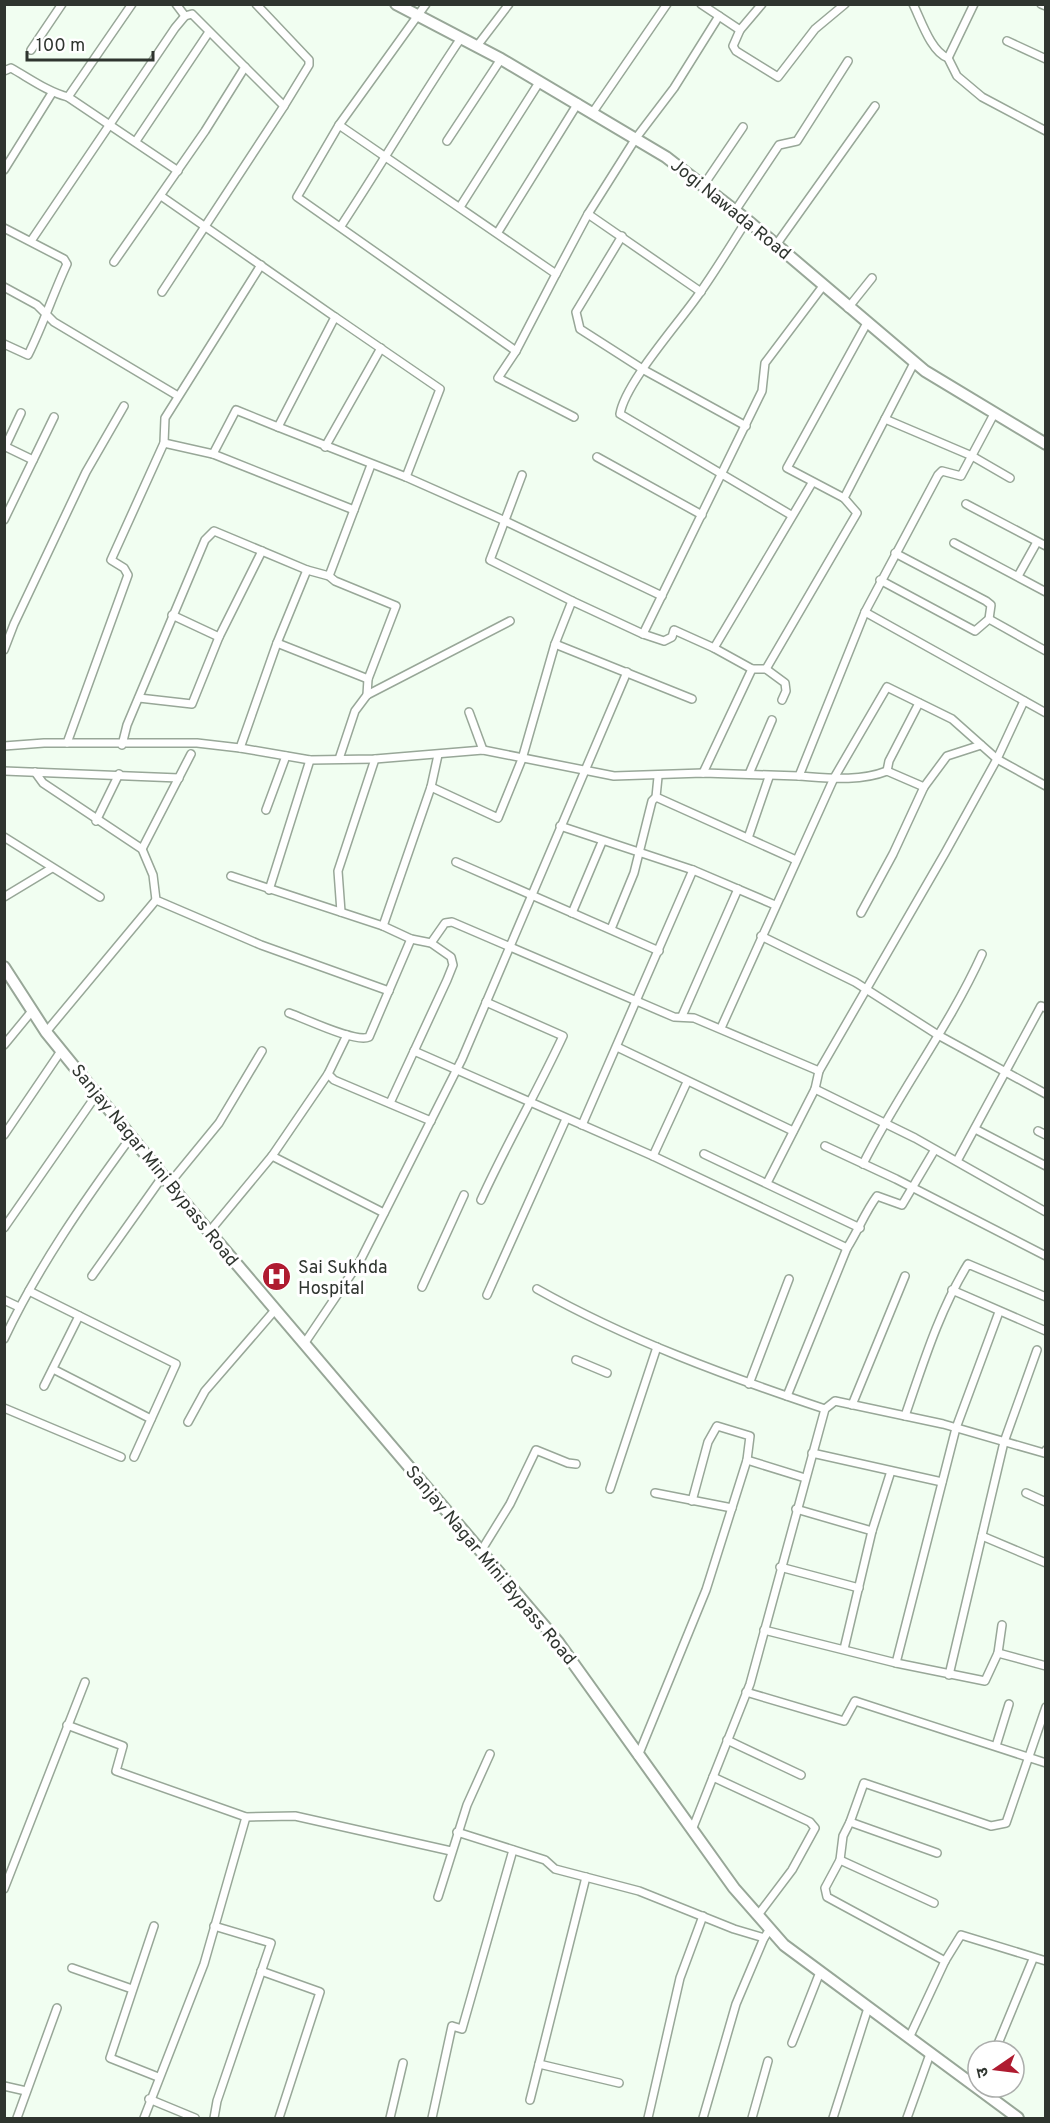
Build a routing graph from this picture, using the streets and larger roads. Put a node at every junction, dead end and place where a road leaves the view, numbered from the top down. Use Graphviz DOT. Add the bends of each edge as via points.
graph roads {
  1 [pos="62,4"];
  2 [pos="132,4"];
  3 [pos="176,4"];
  4 [pos="256,4"];
  5 [pos="396,4"];
  6 [pos="426,4"];
  7 [pos="508,4"];
  8 [pos="667,4"];
  9 [pos="701,4"];
  10 [pos="762,4"];
  11 [pos="845,4"];
  12 [pos="914,4"];
  13 [pos="974,4"];
  14 [pos="417,15"];
  15 [pos="185,16"];
  16 [pos="718,16"];
  17 [pos="740,30"];
  18 [pos="209,32"];
  19 [pos="461,38"];
  20 [pos="1007,41"];
  21 [pos="477,46"];
  22 [pos="31,50"];
  23 [pos="948,58"];
  24 [pos="501,59"];
  25 [pos="1046,59"];
  26 [pos="848,62"];
  27 [pos="245,67"];
  28 [pos="4,71"];
  29 [pos="540,81"];
  30 [pos="52,93"];
  31 [pos="68,97"];
  32 [pos="578,103"];
  33 [pos="284,106"];
  34 [pos="875,106"];
  35 [pos="593,112"];
  36 [pos="108,123"];
  37 [pos="339,125"];
  38 [pos="743,127"];
  39 [pos="1046,131"];
  40 [pos="636,138"];
  41 [pos="136,141"];
  42 [pos="447,141"];
  43 [pos="387,157"];
  44 [pos="4,170"];
  45 [pos="178,171"];
  46 [pos="703,186"];
  47 [pos="161,196"];
  48 [pos="460,207"];
  49 [pos="735,211"];
  50 [pos="588,214"];
  51 [pos="747,220"];
  52 [pos="340,226"];
  53 [pos="206,228"];
  54 [pos="5,229"];
  55 [pos="498,232"];
  56 [pos="622,236"];
  57 [pos="31,241"];
  58 [pos="776,245"];
  59 [pos="114,262"];
  60 [pos="261,265"];
  61 [pos="556,274"];
  62 [pos="872,278"];
  63 [pos="823,286"];
  64 [pos="4,287"];
  65 [pos="162,292"];
  66 [pos="701,292"];
  67 [pos="848,308"];
  68 [pos="45,314"];
  69 [pos="335,317"];
  70 [pos="867,323"];
  71 [pos="4,344"];
  72 [pos="381,348"];
  73 [pos="516,351"];
  74 [pos="914,363"];
  75 [pos="644,370"];
  76 [pos="178,396"];
  77 [pos="124,406"];
  78 [pos="21,413"];
  79 [pos="994,414"];
  80 [pos="54,417"];
  81 [pos="574,417"];
  82 [pos="885,419"];
  83 [pos="746,426"];
  84 [pos="278,427"];
  85 [pos="164,442"];
  86 [pos="1046,444"];
  87 [pos="5,446"];
  88 [pos="326,447"];
  89 [pos="213,454"];
  90 [pos="972,456"];
  91 [pos="597,457"];
  92 [pos="33,460"];
  93 [pos="371,465"];
  94 [pos="722,474"];
  95 [pos="522,475"];
  96 [pos="406,477"];
  97 [pos="1010,478"];
  98 [pos="812,483"];
  99 [pos="844,498"];
  100 [pos="966,504"];
  101 [pos="354,510"];
  102 [pos="702,515"];
  103 [pos="791,515"];
  104 [pos="4,520"];
  105 [pos="504,520"];
  106 [pos="1037,542"];
  107 [pos="954,543"];
  108 [pos="1046,546"];
  109 [pos="262,551"];
  110 [pos="895,554"];
  111 [pos="307,570"];
  112 [pos="329,576"];
  113 [pos="1018,576"];
  114 [pos="880,580"];
  115 [pos="1046,592"];
  116 [pos="662,596"];
  117 [pos="572,601"];
  118 [pos="865,612"];
  119 [pos="172,615"];
  120 [pos="989,619"];
  121 [pos="510,621"];
  122 [pos="643,634"];
  123 [pos="219,637"];
  124 [pos="277,643"];
  125 [pos="555,644"];
  126 [pos="714,648"];
  127 [pos="4,650"];
  128 [pos="1046,651"];
  129 [pos="752,669"];
  130 [pos="766,669"];
  131 [pos="627,672"];
  132 [pos="368,679"];
  133 [pos="367,695"];
  134 [pos="139,698"];
  135 [pos="692,699"];
  136 [pos="782,700"];
  137 [pos="1024,701"];
  138 [pos="919,703"];
  139 [pos="468,712"];
  140 [pos="1046,713"];
  141 [pos="772,720"];
  142 [pos="67,743"];
  143 [pos="122,745"];
  144 [pos="981,745"];
  145 [pos="4,746"];
  146 [pos="240,748"];
  147 [pos="483,750"];
  148 [pos="191,754"];
  149 [pos="438,755"];
  150 [pos="286,756"];
  151 [pos="339,759"];
  152 [pos="375,759"];
  153 [pos="522,759"];
  154 [pos="997,759"];
  155 [pos="310,760"];
  156 [pos="4,771"];
  157 [pos="887,771"];
  158 [pos="35,772"];
  159 [pos="584,772"];
  160 [pos="119,774"];
  161 [pos="704,774"];
  162 [pos="749,774"];
  163 [pos="799,776"];
  164 [pos="658,777"];
  165 [pos="769,777"];
  166 [pos="179,778"];
  167 [pos="834,778"];
  168 [pos="1046,786"];
  169 [pos="924,787"];
  170 [pos="431,788"];
  171 [pos="656,797"];
  172 [pos="266,810"];
  173 [pos="96,821"];
  174 [pos="560,826"];
  175 [pos="4,837"];
  176 [pos="748,838"];
  177 [pos="602,842"];
  178 [pos="142,849"];
  179 [pos="639,851"];
  180 [pos="796,860"];
  181 [pos="456,862"];
  182 [pos="52,868"];
  183 [pos="693,870"];
  184 [pos="231,876"];
  185 [pos="738,889"];
  186 [pos="269,890"];
  187 [pos="530,895"];
  188 [pos="4,897"];
  189 [pos="100,897"];
  190 [pos="156,900"];
  191 [pos="775,905"];
  192 [pos="341,912"];
  193 [pos="572,913"];
  194 [pos="861,913"];
  195 [pos="383,927"];
  196 [pos="611,928"];
  197 [pos="761,936"];
  198 [pos="411,939"];
  199 [pos="431,943"];
  200 [pos="508,949"];
  201 [pos="659,951"];
  202 [pos="982,954"];
  203 [pos="4,967"];
  204 [pos="865,990"];
  205 [pos="389,991"];
  206 [pos="637,1000"];
  207 [pos="486,1002"];
  208 [pos="1046,1008"];
  209 [pos="32,1011"];
  210 [pos="289,1013"];
  211 [pos="682,1016"];
  212 [pos="721,1028"];
  213 [pos="46,1032"];
  214 [pos="347,1035"];
  215 [pos="938,1035"];
  216 [pos="4,1045"];
  217 [pos="617,1047"];
  218 [pos="61,1051"];
  219 [pos="262,1051"];
  220 [pos="414,1051"];
  221 [pos="456,1071"];
  222 [pos="819,1071"];
  223 [pos="328,1074"];
  224 [pos="1007,1074"];
  225 [pos="687,1082"];
  226 [pos="815,1089"];
  227 [pos="97,1094"];
  228 [pos="1046,1094"];
  229 [pos="532,1102"];
  230 [pos="390,1103"];
  231 [pos="566,1119"];
  232 [pos="431,1121"];
  233 [pos="883,1123"];
  234 [pos="582,1125"];
  235 [pos="977,1130"];
  236 [pos="792,1131"];
  237 [pos="1038,1131"];
  238 [pos="4,1135"];
  239 [pos="1046,1135"];
  240 [pos="131,1137"];
  241 [pos="825,1146"];
  242 [pos="934,1151"];
  243 [pos="704,1154"];
  244 [pos="272,1156"];
  245 [pos="653,1156"];
  246 [pos="957,1161"];
  247 [pos="862,1164"];
  248 [pos="1046,1166"];
  249 [pos="166,1180"];
  250 [pos="767,1183"];
  251 [pos="911,1189"];
  252 [pos="464,1195"];
  253 [pos="481,1200"];
  254 [pos="4,1211"];
  255 [pos="1046,1212"];
  256 [pos="384,1213"];
  257 [pos="13,1215"];
  258 [pos="4,1228"];
  259 [pos="860,1228"];
  260 [pos="209,1232"];
  261 [pos="847,1248"];
  262 [pos="1046,1256"];
  263 [pos="92,1276"];
  264 [pos="905,1276"];
  265 [pos="789,1279"];
  266 [pos="422,1287"];
  267 [pos="537,1289"];
  268 [pos="952,1290"];
  269 [pos="29,1291"];
  270 [pos="487,1295"];
  271 [pos="1046,1297"];
  272 [pos="4,1300"];
  273 [pos="20,1307"];
  274 [pos="275,1310"];
  275 [pos="999,1312"];
  276 [pos="79,1316"];
  277 [pos="1046,1331"];
  278 [pos="4,1339"];
  279 [pos="304,1344"];
  280 [pos="657,1347"];
  281 [pos="1037,1350"];
  282 [pos="576,1360"];
  283 [pos="53,1369"];
  284 [pos="607,1373"];
  285 [pos="749,1384"];
  286 [pos="44,1386"];
  287 [pos="787,1396"];
  288 [pos="852,1405"];
  289 [pos="4,1408"];
  290 [pos="825,1409"];
  291 [pos="905,1416"];
  292 [pos="151,1419"];
  293 [pos="188,1422"];
  294 [pos="956,1428"];
  295 [pos="1004,1442"];
  296 [pos="1046,1450"];
  297 [pos="812,1453"];
  298 [pos="121,1457"];
  299 [pos="134,1457"];
  300 [pos="747,1460"];
  301 [pos="576,1464"];
  302 [pos="891,1471"];
  303 [pos="805,1478"];
  304 [pos="942,1482"];
  305 [pos="610,1489"];
  306 [pos="655,1493"];
  307 [pos="1026,1493"];
  308 [pos="692,1501"];
  309 [pos="1046,1502"];
  310 [pos="732,1508"];
  311 [pos="796,1509"];
  312 [pos="872,1531"];
  313 [pos="982,1536"];
  314 [pos="481,1551"];
  315 [pos="1046,1563"];
  316 [pos="780,1567"];
  317 [pos="859,1588"];
  318 [pos="1002,1624"];
  319 [pos="764,1630"];
  320 [pos="844,1649"];
  321 [pos="998,1653"];
  322 [pos="896,1663"];
  323 [pos="1046,1666"];
  324 [pos="949,1675"];
  325 [pos="85,1682"];
  326 [pos="746,1692"];
  327 [pos="1009,1704"];
  328 [pos="1046,1707"];
  329 [pos="1043,1722"];
  330 [pos="67,1725"];
  331 [pos="727,1740"];
  332 [pos="996,1746"];
  333 [pos="490,1754"];
  334 [pos="638,1756"];
  335 [pos="1028,1757"];
  336 [pos="1046,1763"];
  337 [pos="801,1774"];
  338 [pos="713,1777"];
  339 [pos="246,1817"];
  340 [pos="850,1822"];
  341 [pos="692,1830"];
  342 [pos="457,1832"];
  343 [pos="513,1850"];
  344 [pos="451,1851"];
  345 [pos="938,1853"];
  346 [pos="840,1860"];
  347 [pos="586,1877"];
  348 [pos="4,1889"];
  349 [pos="438,1897"];
  350 [pos="934,1903"];
  351 [pos="758,1915"];
  352 [pos="703,1916"];
  353 [pos="154,1926"];
  354 [pos="214,1926"];
  355 [pos="767,1934"];
  356 [pos="1033,1959"];
  357 [pos="945,1961"];
  358 [pos="1046,1961"];
  359 [pos="72,1968"];
  360 [pos="261,1971"];
  361 [pos="820,1972"];
  362 [pos="132,1989"];
  363 [pos="57,2007"];
  364 [pos="868,2008"];
  365 [pos="909,2038"];
  366 [pos="1000,2039"];
  367 [pos="792,2043"];
  368 [pos="930,2054"];
  369 [pos="768,2061"];
  370 [pos="403,2063"];
  371 [pos="539,2064"];
  372 [pos="158,2077"];
  373 [pos="966,2079"];
  374 [pos="619,2083"];
  375 [pos="4,2086"];
  376 [pos="26,2091"];
  377 [pos="149,2098"];
  378 [pos="993,2099"];
  379 [pos="531,2100"];
  380 [pos="17,2118"];
  381 [pos="144,2118"];
  382 [pos="195,2118"];
  383 [pos="214,2118"];
  384 [pos="279,2118"];
  385 [pos="390,2118"];
  386 [pos="432,2118"];
  387 [pos="648,2118"];
  388 [pos="704,2118"];
  389 [pos="752,2118"];
  390 [pos="833,2118"];
  391 [pos="907,2118"];
  392 [pos="1018,2118"];
  1 -- 22 [label="street"];
  2 -- 31 [label="street"];
  3 -- 15 [label="street"];
  4 -- 33 [label="street" via="309,60"];
  5 -- 14 [label="street, Jogi Nawada Road"];
  6 -- 14 [label="street"];
  7 -- 21 [label="street"];
  8 -- 35 [label="street"];
  9 -- 16 [label="street"];
  10 -- 17 [label="street"];
  11 -- 17 [label="street" via="815,29 778,77 736,51"];
  12 -- 23 [label="street" via="935,46"];
  13 -- 23 [label="street"];
  14 -- 19 [label="street, Jogi Nawada Road"];
  14 -- 37 [label="street"];
  15 -- 18 [label="street" via="196,16"];
  15 -- 36 [label="street"];
  16 -- 17 [label="street"];
  16 -- 40 [label="street" via="674,88"];
  18 -- 27 [label="street"];
  18 -- 41 [label="street"];
  19 -- 21 [label="street, Jogi Nawada Road"];
  19 -- 43 [label="street" via="412,111"];
  20 -- 25 [label="street"];
  21 -- 24 [label="street, Jogi Nawada Road"];
  23 -- 39 [label="street" via="957,76 982,97"];
  24 -- 29 [label="street, Jogi Nawada Road"];
  24 -- 42 [label="street"];
  26 -- 49 [label="street" via="797,141 779,145"];
  27 -- 33 [label="street"];
  27 -- 45 [label="street"];
  28 -- 30 [label="street" via="11,68"];
  29 -- 32 [label="street, Jogi Nawada Road"];
  29 -- 48 [label="street"];
  30 -- 31 [label="street"];
  30 -- 44 [label="street"];
  31 -- 36 [label="street"];
  32 -- 35 [label="street, Jogi Nawada Road"];
  32 -- 55 [label="street"];
  33 -- 53 [label="street"];
  34 -- 58 [label="street"];
  35 -- 40 [label="street, Jogi Nawada Road"];
  36 -- 41 [label="street"];
  36 -- 57 [label="street"];
  37 -- 43 [label="street"];
  37 -- 52 [label="street" via="297,197"];
  38 -- 46 [label="street"];
  40 -- 46 [label="street, Jogi Nawada Road"];
  40 -- 50 [label="street"];
  41 -- 45 [label="street"];
  43 -- 48 [label="street"];
  43 -- 52 [label="street"];
  45 -- 47 [label="street"];
  46 -- 49 [label="street, Jogi Nawada Road"];
  47 -- 53 [label="street"];
  47 -- 59 [label="street"];
  48 -- 55 [label="street"];
  49 -- 51 [label="street, Jogi Nawada Road"];
  50 -- 56 [label="street"];
  50 -- 61 [label="street"];
  51 -- 58 [label="street, Jogi Nawada Road"];
  51 -- 66 [label="street"];
  52 -- 73 [label="street"];
  53 -- 60 [label="street"];
  53 -- 65 [label="street"];
  54 -- 57 [label="street"];
  55 -- 61 [label="street"];
  56 -- 66 [label="street"];
  56 -- 75 [label="street" via="576,312 580,328"];
  57 -- 68 [label="street" via="67,264"];
  58 -- 63 [label="street, Jogi Nawada Road"];
  60 -- 69 [label="street"];
  60 -- 76 [label="street"];
  61 -- 73 [label="street"];
  62 -- 67 [label="street"];
  63 -- 67 [label="street, Jogi Nawada Road"];
  63 -- 83 [label="street" via="765,363 762,391"];
  64 -- 68 [label="street" via="37,305"];
  66 -- 75 [label="street"];
  67 -- 70 [label="street, Jogi Nawada Road"];
  68 -- 71 [label="street" via="28,355"];
  68 -- 76 [label="street"];
  69 -- 72 [label="street"];
  69 -- 84 [label="street"];
  70 -- 74 [label="street, Jogi Nawada Road"];
  70 -- 98 [label="street" via="787,468"];
  72 -- 88 [label="street"];
  72 -- 96 [label="street" via="440,389"];
  73 -- 81 [label="street" via="498,378"];
  74 -- 79 [label="street, Jogi Nawada Road"];
  74 -- 82 [label="street"];
  75 -- 83 [label="street"];
  75 -- 94 [label="street" via="622,404 620,414"];
  76 -- 85 [label="street" via="165,418"];
  77 -- 127 [label="street" via="86,472"];
  78 -- 87 [label="street"];
  79 -- 86 [label="street, Jogi Nawada Road"];
  79 -- 90 [label="street"];
  80 -- 92 [label="street"];
  82 -- 90 [label="street"];
  82 -- 99 [label="street"];
  83 -- 94 [label="street"];
  84 -- 88 [label="street"];
  84 -- 89 [label="street" via="236,410"];
  85 -- 89 [label="street"];
  85 -- 142 [label="street" via="111,560 128,575"];
  87 -- 92 [label="street"];
  88 -- 93 [label="street"];
  89 -- 101 [label="street"];
  90 -- 97 [label="street"];
  90 -- 110 [label="street" via="961,476 942,471 938,474"];
  91 -- 102 [label="street"];
  92 -- 104 [label="street"];
  93 -- 96 [label="street"];
  93 -- 101 [label="street"];
  94 -- 102 [label="street"];
  94 -- 103 [label="street"];
  95 -- 105 [label="street"];
  96 -- 105 [label="street"];
  98 -- 99 [label="street"];
  98 -- 103 [label="street"];
  99 -- 130 [label="street" via="857,513"];
  100 -- 106 [label="street"];
  101 -- 112 [label="street"];
  102 -- 116 [label="street"];
  103 -- 126 [label="street"];
  105 -- 116 [label="street"];
  105 -- 117 [label="street" via="490,560"];
  106 -- 108 [label="street"];
  106 -- 113 [label="street"];
  107 -- 113 [label="street"];
  109 -- 111 [label="street"];
  109 -- 119 [label="street" via="214,531 205,540"];
  109 -- 123 [label="street"];
  110 -- 114 [label="street"];
  110 -- 120 [label="street" via="986,601 991,605"];
  111 -- 112 [label="street"];
  111 -- 124 [label="street"];
  112 -- 132 [label="street" via="396,606"];
  113 -- 115 [label="street"];
  114 -- 118 [label="street"];
  114 -- 120 [label="street" via="975,631"];
  116 -- 122 [label="street"];
  117 -- 122 [label="street"];
  117 -- 125 [label="street"];
  118 -- 137 [label="street"];
  118 -- 163 [label="street"];
  119 -- 123 [label="street"];
  119 -- 134 [label="street"];
  120 -- 128 [label="street"];
  121 -- 133 [label="street"];
  122 -- 126 [label="street" via="664,641 672,637 674,630"];
  123 -- 134 [label="street" via="192,704"];
  124 -- 132 [label="street"];
  124 -- 146 [label="street"];
  125 -- 131 [label="street"];
  125 -- 153 [label="street"];
  126 -- 129 [label="street"];
  129 -- 130 [label="street"];
  129 -- 161 [label="street"];
  130 -- 136 [label="street" via="785,683"];
  131 -- 135 [label="street"];
  131 -- 159 [label="street"];
  132 -- 133 [label="street"];
  133 -- 151 [label="street" via="355,711"];
  134 -- 143 [label="street"];
  137 -- 140 [label="street"];
  137 -- 154 [label="street"];
  138 -- 144 [label="street" via="952,719"];
  138 -- 157 [label="street"];
  138 -- 167 [label="street" via="887,687"];
  139 -- 147 [label="street"];
  141 -- 162 [label="street"];
  142 -- 143 [label="street"];
  142 -- 145 [label="street"];
  143 -- 146 [label="street" via="197,743"];
  144 -- 154 [label="street"];
  144 -- 169 [label="street" via="947,756"];
  146 -- 150 [label="street"];
  147 -- 149 [label="street"];
  147 -- 153 [label="street"];
  148 -- 166 [label="street"];
  149 -- 152 [label="street"];
  149 -- 170 [label="street"];
  150 -- 155 [label="street"];
  150 -- 172 [label="street"];
  151 -- 152 [label="street"];
  151 -- 155 [label="street"];
  152 -- 192 [label="street" via="338,872"];
  153 -- 159 [label="street"];
  153 -- 170 [label="street" via="498,818"];
  154 -- 168 [label="street"];
  154 -- 204 [label="street"];
  155 -- 186 [label="street"];
  156 -- 158 [label="street"];
  157 -- 167 [label="street" via="872,777"];
  157 -- 169 [label="street"];
  158 -- 160 [label="street"];
  158 -- 173 [label="street" via="43,783"];
  159 -- 164 [label="street"];
  159 -- 174 [label="street"];
  160 -- 166 [label="street"];
  160 -- 173 [label="street"];
  161 -- 162 [label="street"];
  161 -- 164 [label="street"];
  162 -- 165 [label="street"];
  163 -- 165 [label="street"];
  163 -- 167 [label="street"];
  164 -- 171 [label="street"];
  165 -- 176 [label="street"];
  166 -- 178 [label="street"];
  167 -- 180 [label="street"];
  169 -- 194 [label="street"];
  170 -- 195 [label="street"];
  171 -- 176 [label="street"];
  171 -- 179 [label="street"];
  173 -- 178 [label="street"];
  174 -- 177 [label="street"];
  174 -- 187 [label="street"];
  175 -- 182 [label="street"];
  176 -- 180 [label="street"];
  177 -- 179 [label="street"];
  177 -- 193 [label="street"];
  178 -- 190 [label="street" via="153,875"];
  179 -- 183 [label="street"];
  179 -- 196 [label="street"];
  180 -- 191 [label="street"];
  181 -- 187 [label="street"];
  182 -- 188 [label="street"];
  182 -- 189 [label="street"];
  183 -- 185 [label="street"];
  183 -- 201 [label="street"];
  184 -- 186 [label="street"];
  185 -- 191 [label="street"];
  185 -- 211 [label="street"];
  186 -- 192 [label="street"];
  187 -- 193 [label="street"];
  187 -- 200 [label="street"];
  190 -- 205 [label="street" via="261,945"];
  190 -- 213 [label="street"];
  191 -- 197 [label="street"];
  192 -- 195 [label="street"];
  193 -- 196 [label="street"];
  195 -- 198 [label="street"];
  196 -- 201 [label="street"];
  197 -- 204 [label="street"];
  197 -- 212 [label="street"];
  198 -- 199 [label="street"];
  198 -- 205 [label="street"];
  199 -- 200 [label="street" via="445,923 452,922"];
  199 -- 220 [label="street" via="450,957 453,965"];
  200 -- 206 [label="street"];
  200 -- 207 [label="street"];
  201 -- 206 [label="street"];
  202 -- 215 [label="street"];
  203 -- 209 [label="street, Sanjay Nagar Mini Bypass Road"];
  204 -- 215 [label="street"];
  204 -- 222 [label="street"];
  205 -- 214 [label="street" via="369,1037"];
  206 -- 211 [label="street" via="674,1017"];
  206 -- 217 [label="street"];
  207 -- 221 [label="street"];
  207 -- 229 [label="street" via="563,1036"];
  208 -- 224 [label="street" via="1041,1006"];
  209 -- 213 [label="street, Sanjay Nagar Mini Bypass Road"];
  209 -- 216 [label="street"];
  210 -- 214 [label="street"];
  211 -- 212 [label="street"];
  212 -- 222 [label="street"];
  213 -- 218 [label="street, Sanjay Nagar Mini Bypass Road"];
  214 -- 223 [label="street"];
  215 -- 224 [label="street"];
  215 -- 233 [label="street"];
  217 -- 225 [label="street"];
  217 -- 234 [label="street"];
  218 -- 227 [label="street, Sanjay Nagar Mini Bypass Road"];
  218 -- 238 [label="street"];
  219 -- 249 [label="street" via="219,1123"];
  220 -- 221 [label="street"];
  220 -- 230 [label="street"];
  221 -- 229 [label="street"];
  221 -- 232 [label="street"];
  222 -- 226 [label="street"];
  223 -- 230 [label="street"];
  223 -- 244 [label="street"];
  224 -- 228 [label="street"];
  224 -- 235 [label="street"];
  225 -- 236 [label="street"];
  225 -- 245 [label="street"];
  226 -- 233 [label="street"];
  226 -- 236 [label="street"];
  227 -- 240 [label="street, Sanjay Nagar Mini Bypass Road"];
  227 -- 257 [label="street"];
  229 -- 231 [label="street"];
  229 -- 253 [label="street"];
  230 -- 232 [label="street"];
  231 -- 234 [label="street"];
  231 -- 270 [label="street"];
  232 -- 256 [label="street"];
  233 -- 242 [label="street"];
  233 -- 247 [label="street"];
  234 -- 245 [label="street"];
  235 -- 246 [label="street"];
  235 -- 248 [label="street"];
  236 -- 250 [label="street"];
  237 -- 239 [label="street"];
  240 -- 249 [label="street, Sanjay Nagar Mini Bypass Road"];
  240 -- 269 [label="street"];
  241 -- 247 [label="street"];
  242 -- 246 [label="street"];
  242 -- 251 [label="street"];
  243 -- 250 [label="street"];
  244 -- 256 [label="street"];
  244 -- 260 [label="street"];
  245 -- 261 [label="street"];
  246 -- 255 [label="street"];
  247 -- 251 [label="street"];
  249 -- 260 [label="street, Sanjay Nagar Mini Bypass Road"];
  249 -- 263 [label="street"];
  250 -- 259 [label="street"];
  251 -- 259 [label="street" via="902,1205 877,1196"];
  251 -- 262 [label="street"];
  252 -- 266 [label="street"];
  254 -- 257 [label="street"];
  256 -- 279 [label="street" via="360,1261"];
  257 -- 258 [label="street"];
  259 -- 261 [label="street"];
  260 -- 274 [label="street, Sanjay Nagar Mini Bypass Road"];
  261 -- 287 [label="street"];
  264 -- 288 [label="street"];
  265 -- 285 [label="street"];
  267 -- 280 [label="street" via="596,1322"];
  268 -- 271 [label="street" via="968,1264"];
  268 -- 275 [label="street"];
  268 -- 291 [label="street"];
  269 -- 273 [label="street"];
  269 -- 276 [label="street"];
  272 -- 273 [label="street"];
  273 -- 278 [label="street"];
  274 -- 279 [label="street, Sanjay Nagar Mini Bypass Road"];
  274 -- 293 [label="street" via="205,1390"];
  275 -- 277 [label="street"];
  275 -- 294 [label="street"];
  276 -- 283 [label="street"];
  276 -- 292 [label="street" via="176,1364"];
  279 -- 314 [label="street, Sanjay Nagar Mini Bypass Road"];
  280 -- 285 [label="street"];
  280 -- 305 [label="street"];
  281 -- 295 [label="street"];
  282 -- 284 [label="street"];
  283 -- 286 [label="street"];
  283 -- 292 [label="street"];
  285 -- 287 [label="street"];
  287 -- 290 [label="street"];
  288 -- 290 [label="street" via="835,1401"];
  288 -- 291 [label="street"];
  289 -- 298 [label="street"];
  290 -- 297 [label="street"];
  291 -- 294 [label="street"];
  292 -- 299 [label="street"];
  294 -- 295 [label="street"];
  294 -- 304 [label="street"];
  295 -- 296 [label="street" via="1044,1453"];
  295 -- 313 [label="street"];
  297 -- 302 [label="street"];
  297 -- 303 [label="street"];
  300 -- 303 [label="street"];
  300 -- 308 [label="street" via="750,1436 717,1426 708,1442"];
  300 -- 310 [label="street"];
  301 -- 314 [label="street" via="536,1450"];
  302 -- 304 [label="street"];
  302 -- 312 [label="street"];
  303 -- 311 [label="street"];
  304 -- 322 [label="street"];
  306 -- 308 [label="street"];
  307 -- 309 [label="street"];
  308 -- 310 [label="street"];
  310 -- 334 [label="street" via="706,1590"];
  311 -- 312 [label="street"];
  311 -- 316 [label="street"];
  312 -- 317 [label="street"];
  313 -- 315 [label="street"];
  313 -- 324 [label="street"];
  314 -- 334 [label="street, Sanjay Nagar Mini Bypass Road" via="558,1642"];
  316 -- 317 [label="street"];
  316 -- 319 [label="street"];
  317 -- 320 [label="street"];
  318 -- 321 [label="street"];
  319 -- 320 [label="street"];
  319 -- 326 [label="street"];
  320 -- 322 [label="street"];
  321 -- 323 [label="street"];
  321 -- 324 [label="street" via="985,1681"];
  322 -- 324 [label="street"];
  325 -- 330 [label="street"];
  326 -- 331 [label="street"];
  326 -- 332 [label="street" via="844,1721 855,1701"];
  327 -- 332 [label="street"];
  328 -- 329 [label="street"];
  329 -- 335 [label="street"];
  330 -- 339 [label="street" via="123,1746 116,1771"];
  330 -- 348 [label="street"];
  331 -- 337 [label="street"];
  331 -- 338 [label="street"];
  332 -- 335 [label="street"];
  333 -- 342 [label="street"];
  334 -- 341 [label="street, Sanjay Nagar Mini Bypass Road"];
  335 -- 336 [label="street"];
  335 -- 340 [label="street" via="1006,1823 991,1826 864,1783"];
  338 -- 341 [label="street"];
  338 -- 351 [label="street" via="810,1822 815,1828 792,1869"];
  339 -- 344 [label="street" via="295,1816"];
  339 -- 354 [label="street"];
  340 -- 345 [label="street"];
  340 -- 346 [label="street" via="843,1836"];
  341 -- 351 [label="street, Sanjay Nagar Mini Bypass Road"];
  342 -- 343 [label="street"];
  342 -- 344 [label="street"];
  343 -- 347 [label="street" via="545,1860 555,1869"];
  343 -- 386 [label="street" via="462,2029 452,2026"];
  344 -- 349 [label="street"];
  346 -- 350 [label="street"];
  346 -- 357 [label="street" via="825,1888 827,1897"];
  347 -- 352 [label="street" via="639,1891"];
  347 -- 371 [label="street"];
  351 -- 355 [label="street, Sanjay Nagar Mini Bypass Road"];
  352 -- 355 [label="street"];
  352 -- 387 [label="street" via="680,1978"];
  353 -- 362 [label="street"];
  354 -- 360 [label="street" via="270,1943"];
  354 -- 372 [label="street" via="204,1964"];
  355 -- 361 [label="street, Sanjay Nagar Mini Bypass Road"];
  355 -- 388 [label="street" via="736,2004"];
  356 -- 357 [label="street" via="961,1935"];
  356 -- 358 [label="street"];
  356 -- 366 [label="street"];
  357 -- 365 [label="street"];
  359 -- 362 [label="street"];
  360 -- 383 [label="street"];
  360 -- 384 [label="street" via="320,1992"];
  361 -- 364 [label="street, Sanjay Nagar Mini Bypass Road"];
  361 -- 367 [label="street"];
  362 -- 372 [label="street" via="110,2058"];
  363 -- 376 [label="street"];
  364 -- 365 [label="street, Sanjay Nagar Mini Bypass Road"];
  364 -- 390 [label="street"];
  365 -- 368 [label="street, Sanjay Nagar Mini Bypass Road"];
  368 -- 373 [label="street, Sanjay Nagar Mini Bypass Road"];
  368 -- 391 [label="street"];
  369 -- 389 [label="street"];
  370 -- 385 [label="street"];
  371 -- 374 [label="street"];
  371 -- 379 [label="street"];
  372 -- 377 [label="street"];
  375 -- 376 [label="street"];
  376 -- 380 [label="street"];
  377 -- 381 [label="street"];
  377 -- 382 [label="street"];
  378 -- 392 [label="street, Sanjay Nagar Mini Bypass Road"];
}
